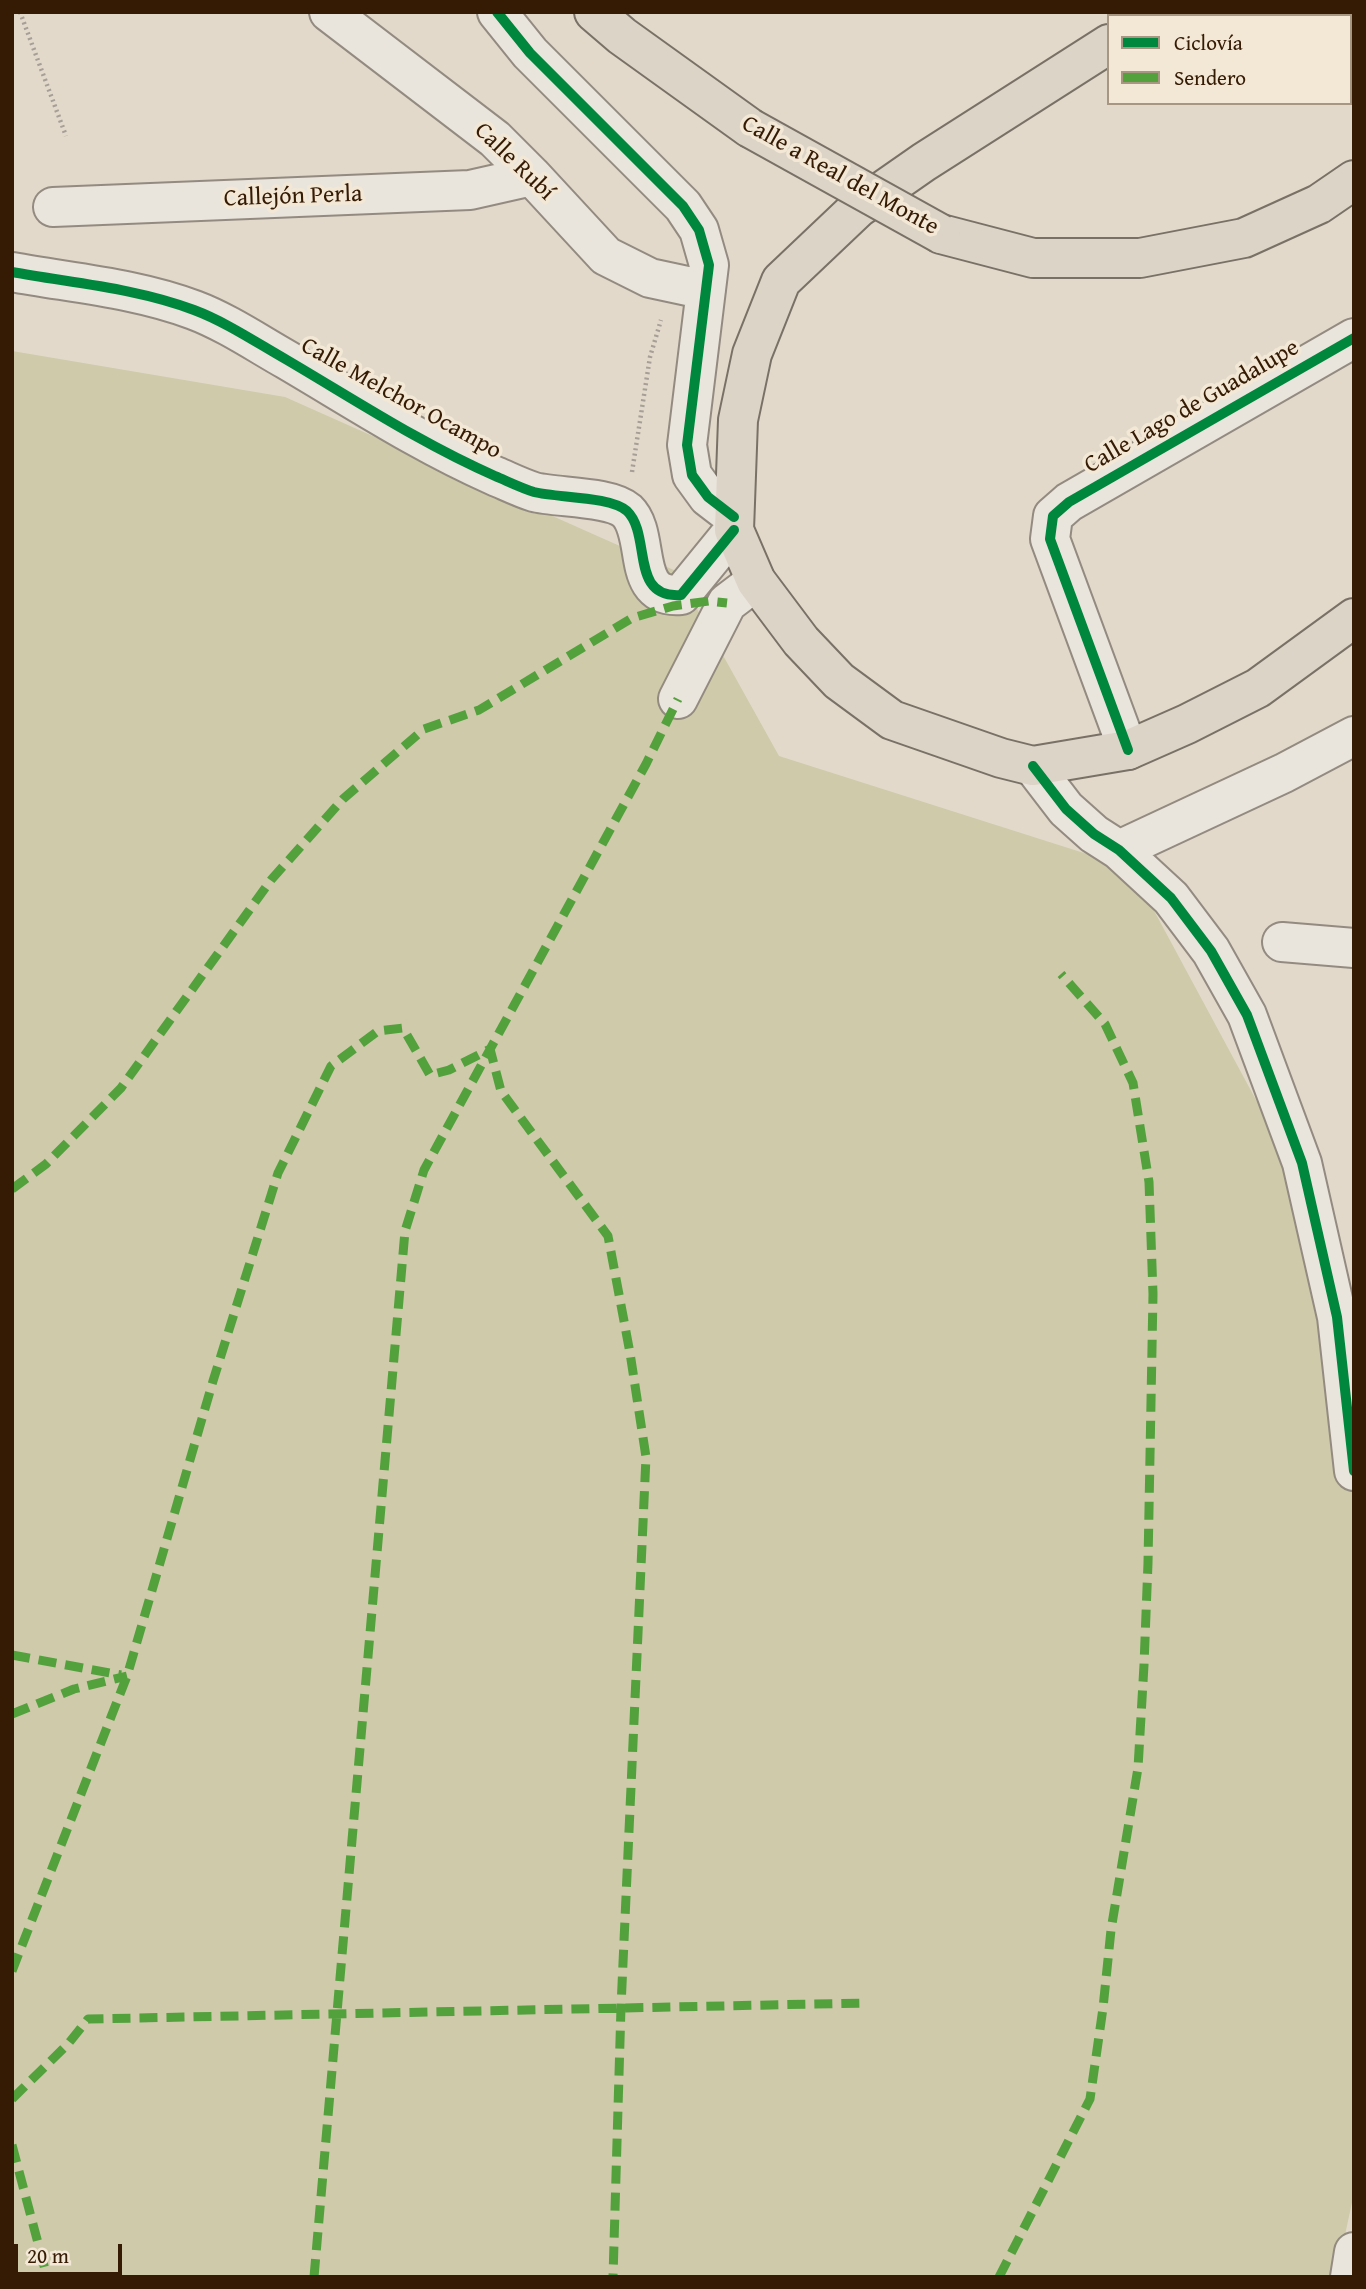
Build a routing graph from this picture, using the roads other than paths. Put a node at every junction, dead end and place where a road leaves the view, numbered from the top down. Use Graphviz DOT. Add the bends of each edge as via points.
graph roads {
  1 [pos="329,12"];
  2 [pos="497,12"];
  3 [pos="594,12"];
  4 [pos="1107,45"];
  5 [pos="533,176"];
  6 [pos="1354,180"];
  7 [pos="53,208"];
  8 [pos="12,272"];
  9 [pos="691,287"];
  10 [pos="1354,338"];
  11 [pos="734,523"];
  12 [pos="756,581"];
  13 [pos="1354,618"];
  14 [pos="678,699"];
  15 [pos="1354,736"];
  16 [pos="1128,750"];
  17 [pos="1033,766"];
  18 [pos="1119,850"];
  19 [pos="1282,942"];
  20 [pos="1354,948"];
  21 [pos="1354,1471"];
  22 [pos="1354,2252"];
  23 [pos="1350,2277"];
  1 -- 5 [label="street, Calle Rubí" via="495,139"];
  2 -- 9 [label="street" via="530,53 683,206 699,230 709,265"];
  3 -- 6 [label="main road, Calle a Real del Monte, bridge" via="750,128 941,234 1033,258 1140,258 1244,239 1319,204"];
  4 -- 11 [label="main road" via="858,208 781,281 752,354 738,420"];
  5 -- 7 [label="street, Callejón Perla" via="470,190"];
  5 -- 9 [label="street, Calle Rubí" via="606,256 650,278"];
  8 -- 11 [label="street, Calle Melchor Ocampo" via="131,293 194,310 494,476 534,492 606,502 626,511 654,589 668,596 681,595"];
  9 -- 11 [label="street" via="687,444 692,475"];
  10 -- 16 [label="street, Calle Lago de Guadalupe" via="1069,502 1053,516 1050,539"];
  11 -- 12 [label="main road"];
  12 -- 14 [label="street" via="727,603"];
  12 -- 17 [label="main road" via="801,641 839,681 892,720"];
  13 -- 16 [label="main road" via="1258,688"];
  15 -- 18 [label="street"];
  16 -- 17 [label="main road"];
  17 -- 18 [label="street" via="1066,809"];
  18 -- 21 [label="street" via="1171,898 1211,951 1247,1016 1302,1163 1337,1317"];
  19 -- 20 [label="street"];
  22 -- 23 [label="street"];
}
